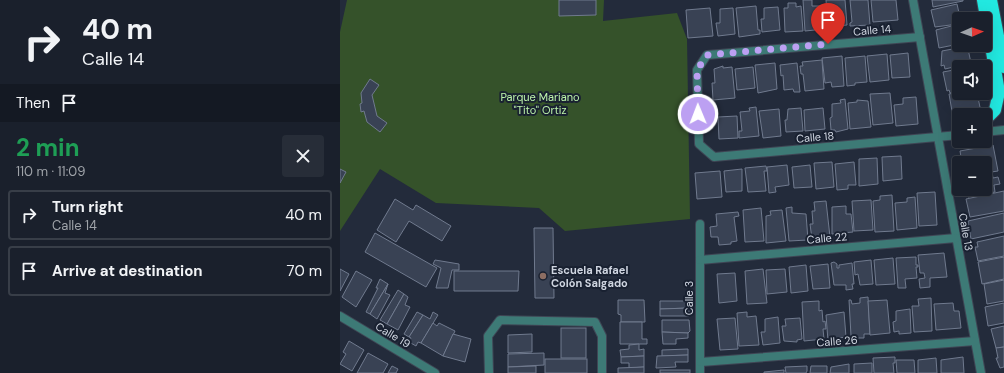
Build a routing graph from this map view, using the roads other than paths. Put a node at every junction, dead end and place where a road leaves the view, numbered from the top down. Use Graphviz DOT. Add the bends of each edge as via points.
graph roads {
  1 [pos="913,0"];
  2 [pos="983,0"];
  3 [pos="991,0"];
  4 [pos="920,36"];
  5 [pos="1004,67"];
  6 [pos="992,113"];
  7 [pos="1004,130"];
  8 [pos="992,131"];
  9 [pos="952,136"];
  10 [pos="938,138"];
  11 [pos="699,144"];
  12 [pos="700,224"];
  13 [pos="956,238"];
  14 [pos="700,260"];
  15 [pos="340,316"];
  16 [pos="975,341"];
  17 [pos="700,362"];
  18 [pos="602,369"];
  19 [pos="435,373"];
  20 [pos="489,373"];
  21 [pos="700,373"];
  22 [pos="981,373"];
  1 -- 4 [label="street, Calle 13"];
  2 -- 6 [label="highway" via="998,92 995,110"];
  3 -- 5 [label="highway"];
  4 -- 10 [label="street, Calle 13"];
  4 -- 11 [label="street, Calle 14" via="707,55 697,70"];
  7 -- 8 [label="street"];
  9 -- 10 [label="street, Calle 18"];
  10 -- 11 [label="street, Calle 18" via="714,157"];
  10 -- 13 [label="street, Calle 13"];
  12 -- 14 [label="street, Calle 3"];
  13 -- 14 [label="street, Calle 22"];
  13 -- 16 [label="street, Calle 13"];
  14 -- 17 [label="street, Calle 3"];
  15 -- 19 [label="street, Calle 19"];
  16 -- 17 [label="street, Calle 26"];
  16 -- 22 [label="street, Calle 13"];
  17 -- 21 [label="street, Calle 3"];
  18 -- 20 [label="street" via="602,336 595,322 500,320 488,336"];
}
